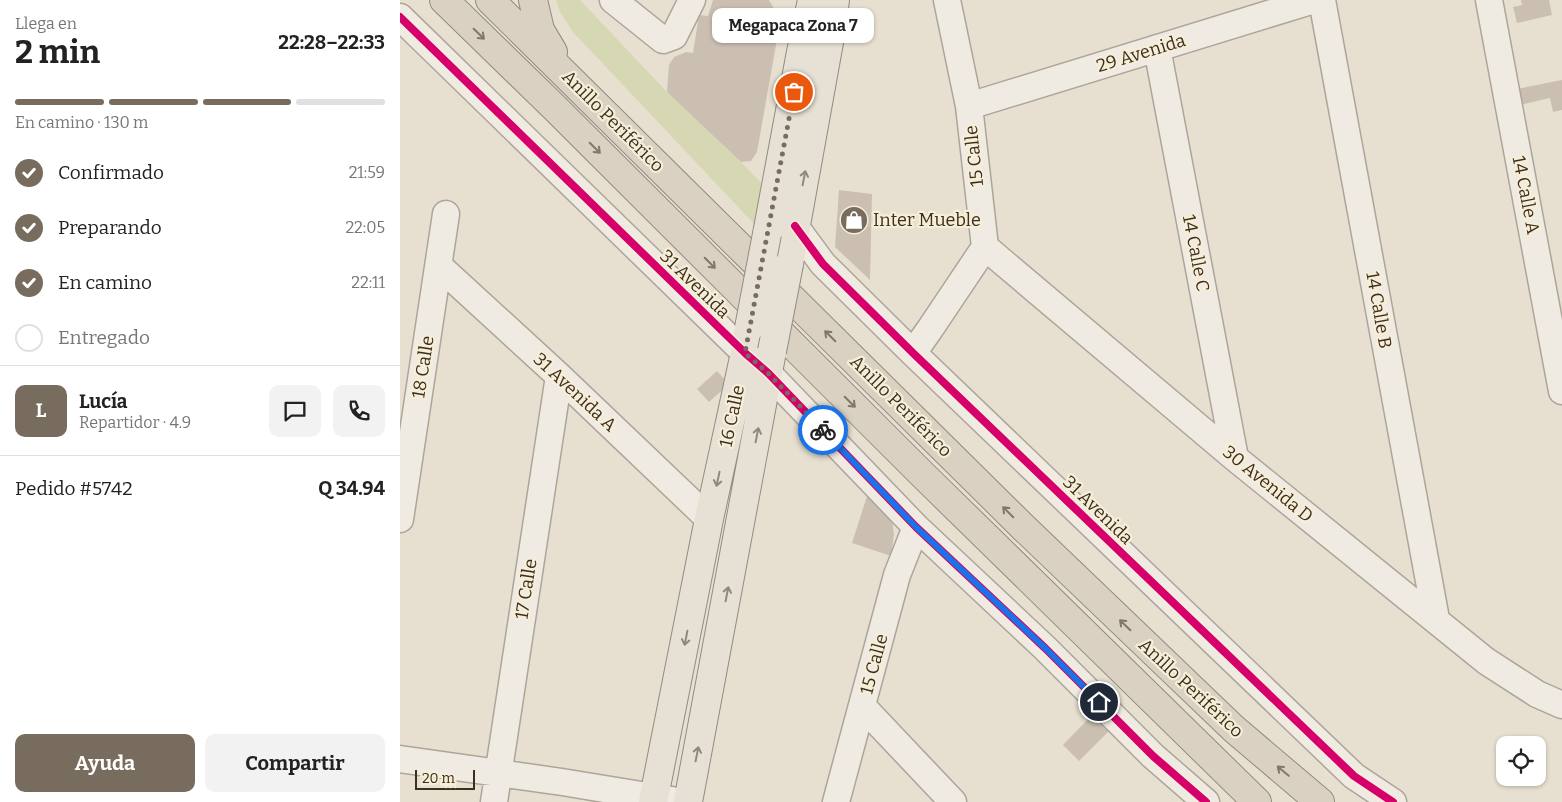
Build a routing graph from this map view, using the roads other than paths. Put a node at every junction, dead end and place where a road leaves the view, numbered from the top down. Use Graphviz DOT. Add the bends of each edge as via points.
graph roads {
  1 [pos="444,0"];
  2 [pos="490,0"];
  3 [pos="533,0"];
  4 [pos="613,0"];
  5 [pos="798,0"];
  6 [pos="812,0"];
  7 [pos="824,0"];
  8 [pos="835,0"];
  9 [pos="947,0"];
  10 [pos="1314,0"];
  11 [pos="1322,0"];
  12 [pos="1489,0"];
  13 [pos="689,1"];
  14 [pos="400,17"];
  15 [pos="831,30"];
  16 [pos="1157,48"];
  17 [pos="801,52"];
  18 [pos="570,78"];
  19 [pos="969,106"];
  20 [pos="446,214"];
  21 [pos="795,226"];
  22 [pos="985,247"];
  23 [pos="439,266"];
  24 [pos="747,341"];
  25 [pos="913,353"];
  26 [pos="770,362"];
  27 [pos="559,376"];
  28 [pos="1562,390"];
  29 [pos="1235,458"];
  30 [pos="709,519"];
  31 [pos="400,520"];
  32 [pos="916,527"];
  33 [pos="1436,620"];
  34 [pos="1562,705"];
  35 [pos="863,707"];
  36 [pos="400,760"];
  37 [pos="498,773"];
  38 [pos="654,799"];
  39 [pos="494,802"];
  40 [pos="686,802"];
  41 [pos="836,802"];
  42 [pos="953,802"];
  43 [pos="1206,802"];
  44 [pos="1257,802"];
  45 [pos="1320,802"];
  46 [pos="1393,802"];
  1 -- 44 [label="highway, Anillo Periférico, one-way"];
  2 -- 18 [label="highway, Anillo Periférico"];
  3 -- 18 [label="highway" via="540,30"];
  4 -- 13 [label="street" via="664,40 674,36"];
  5 -- 17 [label="main road"];
  6 -- 17 [label="main road, 16 Calle"];
  7 -- 15 [label="street"];
  8 -- 15 [label="main road, 16 Calle"];
  9 -- 19 [label="street, 15 Calle"];
  10 -- 16 [label="street, 29 Avenida"];
  11 -- 33 [label="street, 14 Calle B"];
  12 -- 28 [label="street, 14 Calle A"];
  14 -- 24 [label="street, 31 Avenida"];
  21 -- 15 [label="main road, 16 Calle, one-way"];
  16 -- 19 [label="street, 29 Avenida"];
  16 -- 29 [label="street, 14 Calle C"];
  17 -- 24 [label="main road, 16 Calle, bridge"];
  45 -- 18 [label="highway, Anillo Periférico, one-way" via="1234,729 1038,542"];
  19 -- 22 [label="street, 15 Calle"];
  20 -- 23 [label="street, 18 Calle"];
  21 -- 25 [label="street, 31 Avenida" via="823,264"];
  21 -- 26 [label="main road, 16 Calle, bridge"];
  22 -- 25 [label="street"];
  22 -- 29 [label="street, 30 Avenida D"];
  23 -- 27 [label="street, 31 Avenida A"];
  23 -- 31 [label="street, 18 Calle"];
  24 -- 26 [label="street, 31 Avenida"];
  24 -- 30 [label="main road, 16 Calle, one-way"];
  25 -- 46 [label="street, 31 Avenida" via="1354,776"];
  26 -- 32 [label="street, 31 Avenida"];
  40 -- 26 [label="main road, 16 Calle, one-way"];
  27 -- 30 [label="street, 31 Avenida A"];
  27 -- 37 [label="street, 17 Calle"];
  29 -- 33 [label="street, 30 Avenida D"];
  30 -- 38 [label="main road, 16 Calle, one-way"];
  32 -- 35 [label="street, 15 Calle" via="897,575"];
  32 -- 43 [label="street, 31 Avenida" via="1045,648 1153,756"];
  33 -- 34 [label="street, 30 Avenida D" via="1486,661 1537,694"];
  35 -- 41 [label="street, 15 Calle"];
  35 -- 42 [label="street"];
  36 -- 37 [label="street"];
  37 -- 38 [label="street"];
  37 -- 39 [label="street, 17 Calle"];
  38 -- 40 [label="street"];
}
